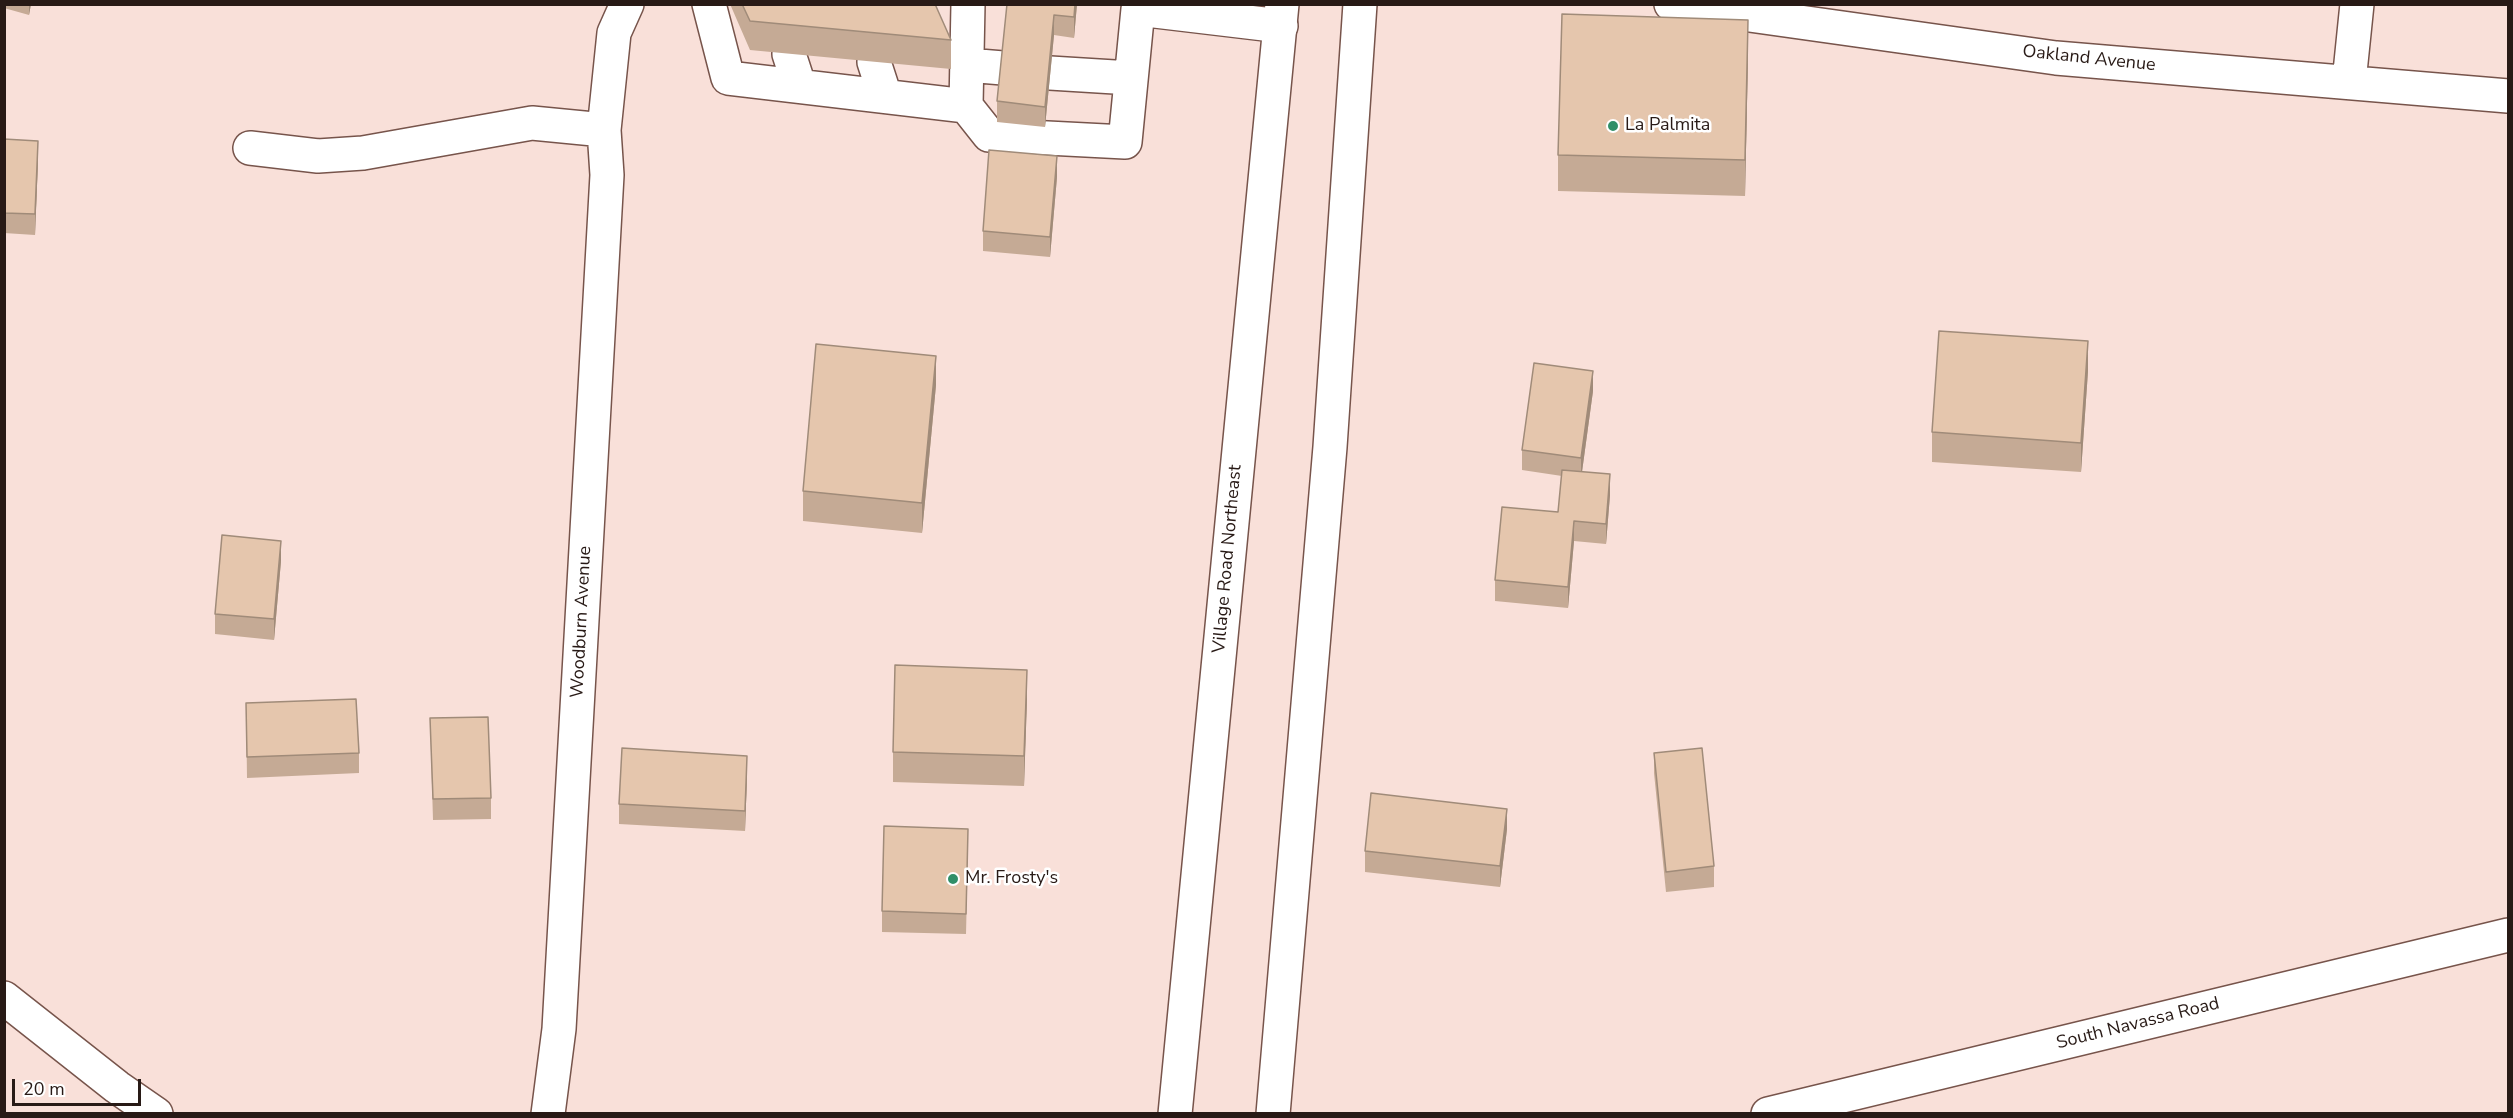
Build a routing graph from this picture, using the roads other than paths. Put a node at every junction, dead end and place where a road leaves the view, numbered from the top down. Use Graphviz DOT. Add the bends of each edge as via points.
graph roads {
  1 [pos="627,4"];
  2 [pos="709,4"];
  3 [pos="968,4"];
  4 [pos="1360,4"];
  5 [pos="1671,4"];
  6 [pos="2356,4"];
  7 [pos="1131,7"];
  8 [pos="1281,15"];
  9 [pos="789,54"];
  10 [pos="874,62"];
  11 [pos="967,65"];
  12 [pos="1003,68"];
  13 [pos="1050,73"];
  14 [pos="1131,78"];
  15 [pos="2349,82"];
  16 [pos="799,85"];
  17 [pos="885,96"];
  18 [pos="2508,96"];
  19 [pos="966,106"];
  20 [pos="604,130"];
  21 [pos="250,148"];
  22 [pos="2508,935"];
  23 [pos="4,998"];
  24 [pos="156,1113"];
  25 [pos="548,1113"];
  26 [pos="1175,1113"];
  27 [pos="1273,1113"];
  28 [pos="1768,1113"];
  1 -- 20 [label="street, Woodburn Avenue" via="614,33"];
  2 -- 16 [label="street" via="728,78"];
  3 -- 11 [label="street"];
  4 -- 27 [label="street" via="1319,586"];
  5 -- 15 [label="street, Oakland Avenue" via="2056,58"];
  6 -- 15 [label="street"];
  7 -- 8 [label="street"];
  7 -- 14 [label="street"];
  8 -- 26 [label="street, Village Road Northeast"];
  9 -- 16 [label="street"];
  10 -- 17 [label="street"];
  11 -- 12 [label="street"];
  11 -- 19 [label="street"];
  13 -- 14 [label="street"];
  14 -- 19 [label="street" via="1125,142 989,135"];
  15 -- 18 [label="street, Oakland Avenue"];
  16 -- 17 [label="street"];
  17 -- 19 [label="street"];
  20 -- 21 [label="street" via="532,123 363,153 318,156"];
  20 -- 25 [label="street, Woodburn Avenue" via="607,175 559,1029"];
  22 -- 28 [label="street, South Navassa Road"];
  23 -- 24 [label="street"];
}
